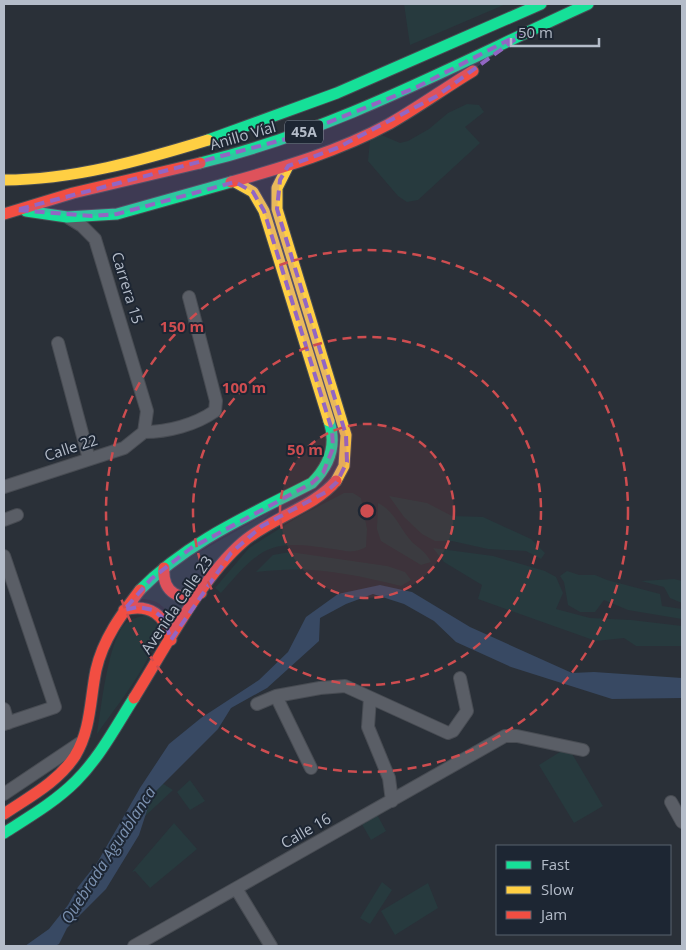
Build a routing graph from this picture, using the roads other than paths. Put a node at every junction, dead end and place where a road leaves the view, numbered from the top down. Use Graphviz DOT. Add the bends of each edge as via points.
graph roads {
  1 [pos="540,4"];
  2 [pos="588,4"];
  3 [pos="528,30"];
  4 [pos="288,166"];
  5 [pos="4,180"];
  6 [pos="235,182"];
  7 [pos="16,210"];
  8 [pos="4,214"];
  9 [pos="117,214"];
  10 [pos="67,217"];
  11 [pos="95,239"];
  12 [pos="189,297"];
  13 [pos="58,344"];
  14 [pos="144,432"];
  15 [pos="90,459"];
  16 [pos="4,487"];
  17 [pos="17,515"];
  18 [pos="4,520"];
  19 [pos="4,556"];
  20 [pos="164,568"];
  21 [pos="200,593"];
  22 [pos="124,610"];
  23 [pos="171,640"];
  24 [pos="460,678"];
  25 [pos="276,696"];
  26 [pos="370,698"];
  27 [pos="257,704"];
  28 [pos="4,709"];
  29 [pos="6,723"];
  30 [pos="82,742"];
  31 [pos="583,750"];
  32 [pos="311,768"];
  33 [pos="4,794"];
  34 [pos="392,801"];
  35 [pos="671,802"];
  36 [pos="4,814"];
  37 [pos="682,822"];
  38 [pos="4,833"];
  39 [pos="237,890"];
  40 [pos="134,946"];
  41 [pos="271,946"];
  1 -- 5 [label="main road, Anillo Víal / 45A" via="329,98 230,134 88,171 33,181"];
  2 -- 3 [label="main road, Anillo Víal / 45A"];
  3 -- 4 [label="main road" via="437,96 388,124"];
  3 -- 7 [label="main road, Anillo Víal / 45A" via="415,88 286,139 241,154"];
  4 -- 6 [label="main road"];
  4 -- 21 [label="main road, Avenida Calle 23" via="277,188 278,209 346,435 347,462 337,482 326,492 246,538"];
  6 -- 9 [label="main road"];
  6 -- 20 [label="main road, Avenida Calle 23" via="253,192 264,211 332,430 333,448 323,473 312,483 235,521"];
  7 -- 8 [label="main road, Anillo Víal / 45A"];
  7 -- 10 [label="main road"];
  9 -- 10 [label="main road"];
  9 -- 11 [label="street, Carrera 15" via="109,215"];
  10 -- 11 [label="street, Carrera 15"];
  11 -- 14 [label="street, Carrera 15" via="147,411"];
  12 -- 14 [label="street" via="216,400 215,411 205,418 160,432"];
  13 -- 15 [label="street"];
  14 -- 15 [label="street, Calle 22" via="124,448"];
  15 -- 16 [label="street, Calle 22"];
  17 -- 18 [label="street"];
  19 -- 29 [label="street" via="55,707"];
  20 -- 21 [label="main road" via="163,580 173,594 184,598"];
  20 -- 22 [label="main road, Avenida Calle 23"];
  21 -- 23 [label="main road, Avenida Calle 23"];
  22 -- 23 [label="main road" via="138,607 152,610 164,619"];
  22 -- 30 [label="main road, Avenida Calle 23" via="103,647"];
  23 -- 38 [label="main road, Avenida Calle 23" via="110,736 78,779 49,805"];
  24 -- 26 [label="street" via="466,711 453,731 448,733"];
  25 -- 26 [label="street" via="345,686"];
  25 -- 27 [label="street"];
  25 -- 32 [label="street"];
  26 -- 34 [label="street" via="368,727 389,778"];
  28 -- 29 [label="street"];
  30 -- 33 [label="street"];
  30 -- 36 [label="main road, Avenida Calle 23" via="67,766 53,780"];
  31 -- 34 [label="street, Calle 16" via="506,736"];
  34 -- 39 [label="street, Calle 16"];
  35 -- 37 [label="street"];
  39 -- 40 [label="street, Calle 16"];
  39 -- 41 [label="street"];
}
